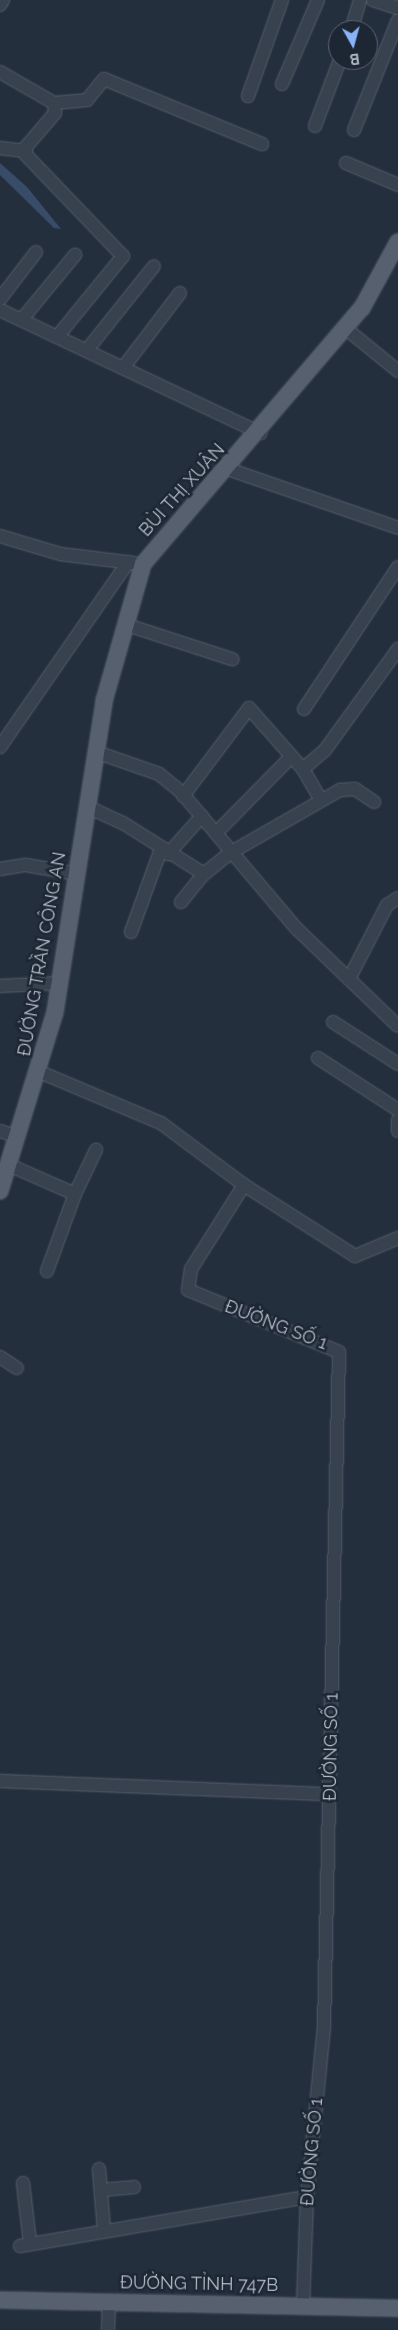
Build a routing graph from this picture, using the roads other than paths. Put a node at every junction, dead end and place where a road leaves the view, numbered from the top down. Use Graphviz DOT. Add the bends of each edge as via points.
graph roads {
  1 [pos="3,0"];
  2 [pos="282,0"];
  3 [pos="318,0"];
  4 [pos="360,0"];
  5 [pos="373,0"];
  6 [pos="0,5"];
  7 [pos="398,8"];
  8 [pos="353,20"];
  9 [pos="398,20"];
  10 [pos="336,70"];
  11 [pos="0,72"];
  12 [pos="282,84"];
  13 [pos="248,96"];
  14 [pos="54,103"];
  15 [pos="315,126"];
  16 [pos="354,130"];
  17 [pos="262,144"];
  18 [pos="0,148"];
  19 [pos="26,151"];
  20 [pos="346,163"];
  21 [pos="398,185"];
  22 [pos="398,242"];
  23 [pos="36,252"];
  24 [pos="75,255"];
  25 [pos="154,266"];
  26 [pos="180,293"];
  27 [pos="0,299"];
  28 [pos="0,310"];
  29 [pos="23,318"];
  30 [pos="345,328"];
  31 [pos="57,337"];
  32 [pos="87,350"];
  33 [pos="123,368"];
  34 [pos="398,371"];
  35 [pos="260,433"];
  36 [pos="228,469"];
  37 [pos="398,528"];
  38 [pos="0,536"];
  39 [pos="135,563"];
  40 [pos="398,567"];
  41 [pos="124,624"];
  42 [pos="398,649"];
  43 [pos="232,659"];
  44 [pos="304,709"];
  45 [pos="0,747"];
  46 [pos="96,752"];
  47 [pos="291,758"];
  48 [pos="303,769"];
  49 [pos="183,796"];
  50 [pos="320,800"];
  51 [pos="374,802"];
  52 [pos="88,808"];
  53 [pos="202,816"];
  54 [pos="217,832"];
  55 [pos="164,852"];
  56 [pos="230,853"];
  57 [pos="0,869"];
  58 [pos="78,874"];
  59 [pos="204,874"];
  60 [pos="398,898"];
  61 [pos="181,902"];
  62 [pos="131,932"];
  63 [pos="349,979"];
  64 [pos="60,983"];
  65 [pos="0,986"];
  66 [pos="334,1022"];
  67 [pos="398,1026"];
  68 [pos="318,1058"];
  69 [pos="398,1064"];
  70 [pos="40,1072"];
  71 [pos="398,1110"];
  72 [pos="398,1120"];
  73 [pos="0,1131"];
  74 [pos="398,1131"];
  75 [pos="18,1137"];
  76 [pos="96,1150"];
  77 [pos="9,1165"];
  78 [pos="1,1184"];
  79 [pos="241,1190"];
  80 [pos="75,1194"];
  81 [pos="398,1238"];
  82 [pos="47,1271"];
  83 [pos="0,1358"];
  84 [pos="17,1368"];
  85 [pos="0,1781"];
  86 [pos="330,1794"];
  87 [pos="99,2169"];
  88 [pos="23,2183"];
  89 [pos="134,2187"];
  90 [pos="101,2190"];
  91 [pos="307,2197"];
  92 [pos="104,2230"];
  93 [pos="0,2300"];
  94 [pos="108,2302"];
  95 [pos="303,2307"];
  96 [pos="398,2308"];
  97 [pos="108,2330"];
  1 -- 6 [label="street"];
  2 -- 13 [label="street"];
  3 -- 12 [label="street"];
  4 -- 8 [label="street"];
  5 -- 7 [label="street"];
  9 -- 16 [label="street"];
  10 -- 15 [label="street"];
  11 -- 14 [label="street"];
  14 -- 17 [label="street" via="87,100 104,79"];
  14 -- 19 [label="street" via="55,113"];
  18 -- 19 [label="street"];
  19 -- 31 [label="street" via="63,198 123,256"];
  20 -- 21 [label="street"];
  22 -- 30 [label="main road, BÙI THỊ XUÂN" via="371,294"];
  23 -- 27 [label="street"];
  24 -- 29 [label="street"];
  25 -- 32 [label="street"];
  26 -- 33 [label="street"];
  28 -- 29 [label="street"];
  29 -- 31 [label="street"];
  30 -- 34 [label="street"];
  30 -- 35 [label="main road, BÙI THỊ XUÂN"];
  31 -- 32 [label="street"];
  32 -- 33 [label="street"];
  33 -- 35 [label="street"];
  35 -- 36 [label="main road, BÙI THỊ XUÂN"];
  36 -- 37 [label="street"];
  36 -- 39 [label="main road, BÙI THỊ XUÂN"];
  38 -- 39 [label="street" via="60,554"];
  39 -- 41 [label="main road, BÙI THỊ XUÂN"];
  39 -- 45 [label="street"];
  40 -- 44 [label="street"];
  41 -- 43 [label="street"];
  41 -- 46 [label="main road, BÙI THỊ XUÂN"];
  42 -- 48 [label="street" via="325,750"];
  46 -- 49 [label="street" via="159,774"];
  46 -- 52 [label="main road, BÙI THỊ XUÂN"];
  47 -- 48 [label="street"];
  47 -- 49 [label="street" via="248,708"];
  47 -- 54 [label="street"];
  48 -- 50 [label="street"];
  49 -- 53 [label="street"];
  50 -- 51 [label="street" via="349,788"];
  50 -- 56 [label="street"];
  52 -- 55 [label="street" via="123,823"];
  52 -- 58 [label="main road, ĐƯỜNG TRẦN CÔNG AN"];
  53 -- 54 [label="street"];
  53 -- 55 [label="street"];
  54 -- 56 [label="street"];
  55 -- 59 [label="street"];
  55 -- 62 [label="street"];
  56 -- 59 [label="street"];
  56 -- 63 [label="street"];
  57 -- 58 [label="street" via="26,865"];
  58 -- 64 [label="main road, ĐƯỜNG TRẦN CÔNG AN"];
  59 -- 61 [label="street"];
  60 -- 63 [label="street" via="387,906"];
  63 -- 67 [label="street"];
  64 -- 65 [label="street"];
  64 -- 70 [label="main road, ĐƯỜNG TRẦN CÔNG AN"];
  66 -- 69 [label="street"];
  68 -- 71 [label="street"];
  70 -- 75 [label="main road, ĐƯỜNG TRẦN CÔNG AN"];
  70 -- 79 [label="street" via="161,1124"];
  72 -- 74 [label="street"];
  73 -- 75 [label="street"];
  75 -- 77 [label="main road, ĐƯỜNG TRẦN CÔNG AN"];
  76 -- 80 [label="street"];
  77 -- 78 [label="main road, ĐƯỜNG TRẦN CÔNG AN"];
  77 -- 80 [label="street"];
  79 -- 81 [label="street" via="355,1256"];
  79 -- 86 [label="street, ĐƯỜNG SỐ 1" via="191,1269 188,1290 339,1352"];
  80 -- 82 [label="street"];
  83 -- 84 [label="street"];
  85 -- 86 [label="street"];
  86 -- 91 [label="street, ĐƯỜNG SỐ 1" via="324,2028"];
  87 -- 90 [label="street"];
  88 -- 92 [label="street" via="25,2245"];
  89 -- 90 [label="street"];
  90 -- 92 [label="street"];
  91 -- 92 [label="street"];
  91 -- 95 [label="street, ĐƯỜNG SỐ 1"];
  93 -- 94 [label="main road, ĐƯỜNG TỈNH 747B"];
  94 -- 95 [label="main road, ĐƯỜNG TỈNH 747B"];
  94 -- 97 [label="street"];
  95 -- 96 [label="main road, ĐƯỜNG TỈNH 747B"];
}
